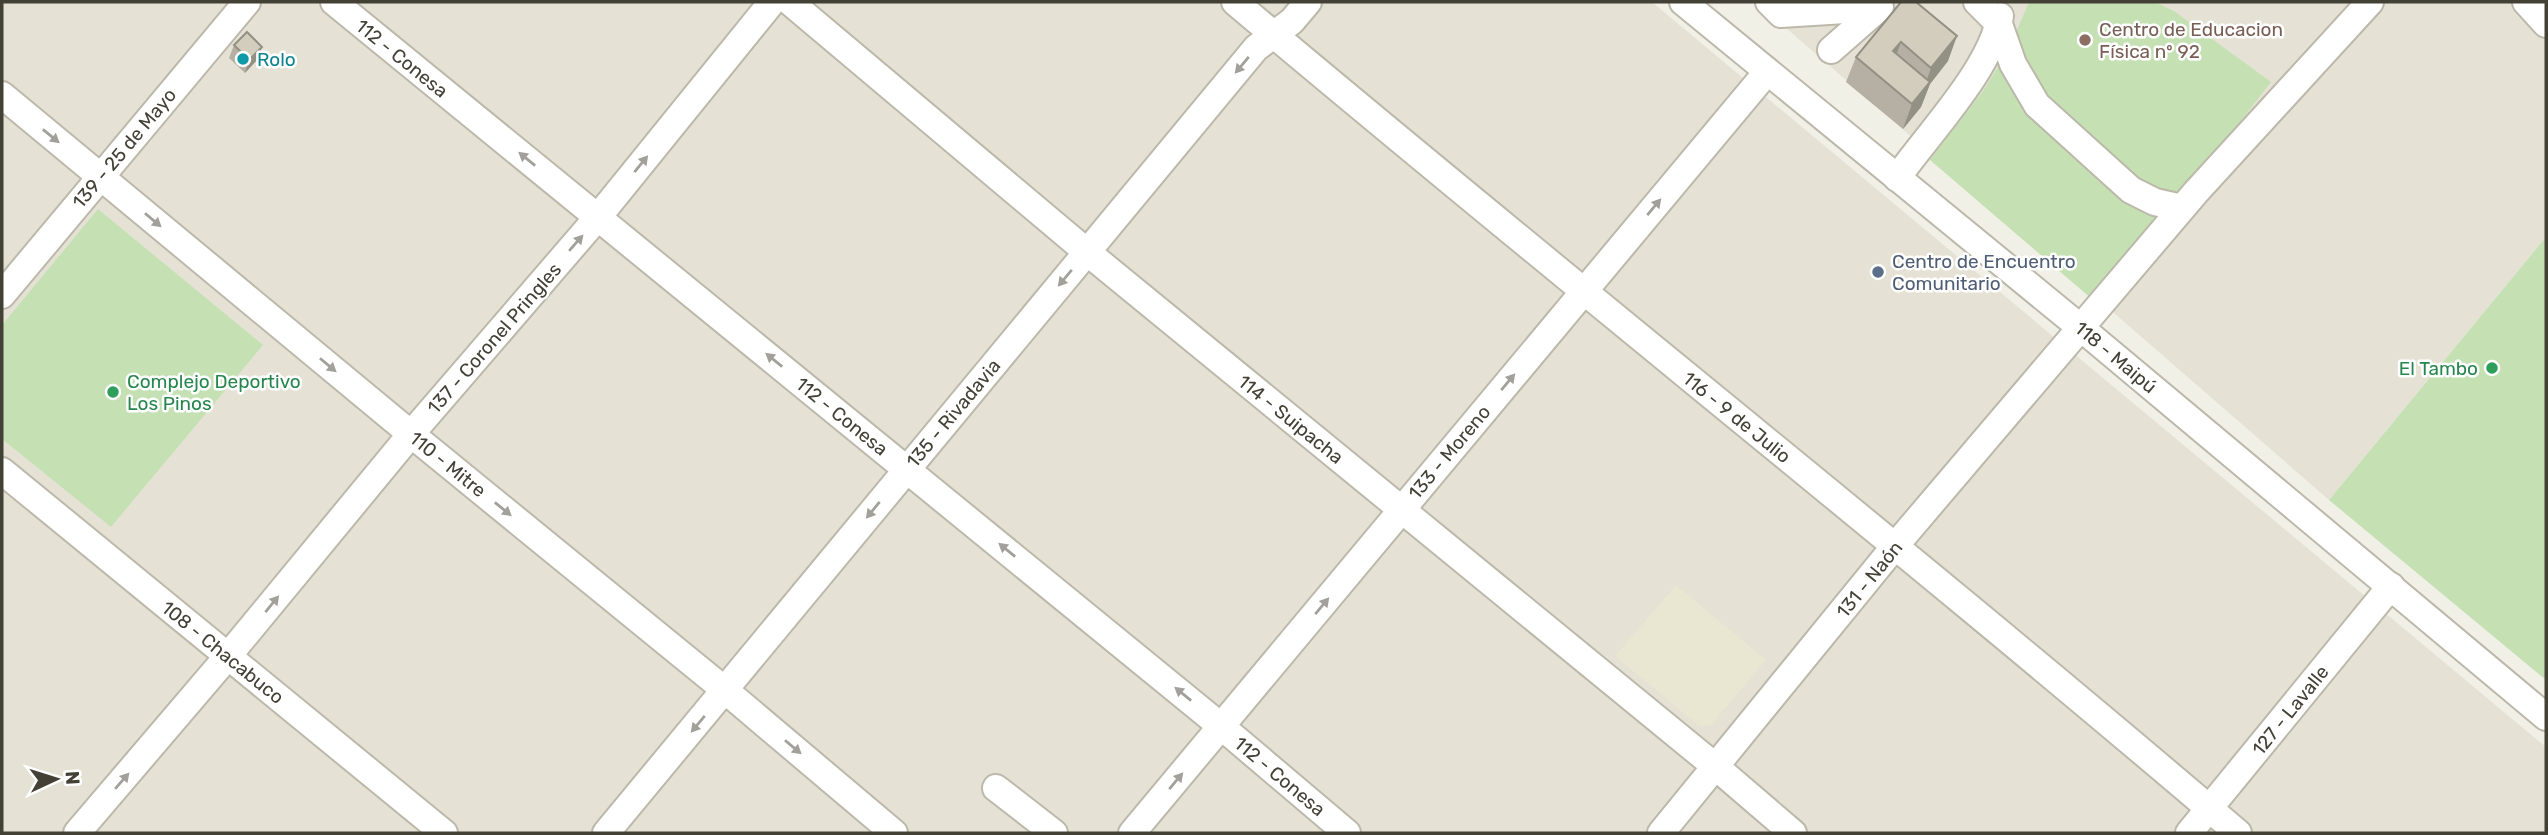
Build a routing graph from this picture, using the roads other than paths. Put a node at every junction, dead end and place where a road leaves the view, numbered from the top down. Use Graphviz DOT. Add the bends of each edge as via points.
graph roads {
  1 [pos="247,2"];
  2 [pos="334,2"];
  3 [pos="772,2"];
  4 [pos="790,2"];
  5 [pos="1235,2"];
  6 [pos="1308,2"];
  7 [pos="1683,2"];
  8 [pos="1769,2"];
  9 [pos="2370,2"];
  10 [pos="2526,2"];
  11 [pos="1882,5"];
  12 [pos="1991,9"];
  13 [pos="2546,24"];
  14 [pos="1273,34"];
  15 [pos="1831,50"];
  16 [pos="1767,72"];
  17 [pos="2,95"];
  18 [pos="100,176"];
  19 [pos="1897,178"];
  20 [pos="2189,200"];
  21 [pos="598,217"];
  22 [pos="1087,252"];
  23 [pos="1583,292"];
  24 [pos="2,295"];
  25 [pos="2081,328"];
  26 [pos="411,434"];
  27 [pos="907,469"];
  28 [pos="2,471"];
  29 [pos="1401,510"];
  30 [pos="1895,547"];
  31 [pos="2391,586"];
  32 [pos="228,656"];
  33 [pos="726,691"];
  34 [pos="2546,717"];
  35 [pos="1222,727"];
  36 [pos="1716,767"];
  37 [pos="996,788"];
  38 [pos="2210,809"];
  39 [pos="77,833"];
  40 [pos="444,833"];
  41 [pos="606,833"];
  42 [pos="894,833"];
  43 [pos="1054,833"];
  44 [pos="1132,833"];
  45 [pos="1347,833"];
  46 [pos="1661,833"];
  47 [pos="1793,833"];
  48 [pos="2189,833"];
  49 [pos="2238,833"];
  1 -- 18 [label="street, 139 - 25 de Mayo"];
  21 -- 2 [label="street, 112 - Conesa, one-way"];
  21 -- 3 [label="street, 137 - Coronel Pringles, one-way"];
  4 -- 22 [label="street, 114 - Suipacha"];
  5 -- 14 [label="street, 116 - 9 de Julio"];
  6 -- 14 [label="street, 135 - Rivadavia"];
  7 -- 16 [label="street, 118 - Maipú"];
  8 -- 11 [label="street" via="1780,14"];
  9 -- 20 [label="street, 131 - Naón"];
  10 -- 13 [label="street"];
  11 -- 15 [label="street"];
  12 -- 19 [label="street" via="1983,62"];
  12 -- 20 [label="street" via="2013,64 2037,105 2131,190 2155,202"];
  14 -- 22 [label="street, 135 - Rivadavia, one-way" via="1256,48"];
  14 -- 23 [label="street, 116 - 9 de Julio"];
  16 -- 19 [label="street, 118 - Maipú"];
  23 -- 16 [label="street, 133 - Moreno, one-way"];
  17 -- 18 [label="street, 110 - Mitre, one-way"];
  18 -- 24 [label="street, 139 - 25 de Mayo"];
  18 -- 26 [label="street, 110 - Mitre, one-way"];
  19 -- 25 [label="street, 118 - Maipú"];
  20 -- 25 [label="street, 131 - Naón"];
  26 -- 21 [label="street, 137 - Coronel Pringles, one-way"];
  27 -- 21 [label="street, 112 - Conesa, one-way"];
  22 -- 27 [label="street, 135 - Rivadavia, one-way"];
  22 -- 29 [label="street, 114 - Suipacha"];
  29 -- 23 [label="street, 133 - Moreno, one-way"];
  23 -- 30 [label="street, 116 - 9 de Julio"];
  25 -- 30 [label="street, 131 - Naón"];
  25 -- 31 [label="street, 118 - Maipú"];
  32 -- 26 [label="street, 137 - Coronel Pringles, one-way"];
  26 -- 33 [label="street, 110 - Mitre, one-way"];
  27 -- 33 [label="street, 135 - Rivadavia, one-way"];
  35 -- 27 [label="street, 112 - Conesa, one-way"];
  28 -- 32 [label="street, 108 - Chacabuco"];
  35 -- 29 [label="street, 133 - Moreno, one-way"];
  29 -- 36 [label="street, 114 - Suipacha"];
  30 -- 36 [label="street, 131 - Naón"];
  30 -- 38 [label="street, 116 - 9 de Julio"];
  31 -- 34 [label="street, 118 - Maipú"];
  31 -- 38 [label="street, 127 - Lavalle"];
  39 -- 32 [label="street, 137 - Coronel Pringles, one-way"];
  32 -- 40 [label="street, 108 - Chacabuco"];
  33 -- 41 [label="street, 135 - Rivadavia, one-way"];
  33 -- 42 [label="street, 110 - Mitre, one-way"];
  44 -- 35 [label="street, 133 - Moreno, one-way"];
  35 -- 45 [label="street, 112 - Conesa"];
  36 -- 46 [label="street, 131 - Naón"];
  36 -- 47 [label="street, 114 - Suipacha"];
  37 -- 43 [label="street"];
  38 -- 48 [label="street, 127 - Lavalle"];
  38 -- 49 [label="street, 116 - 9 de Julio"];
}
